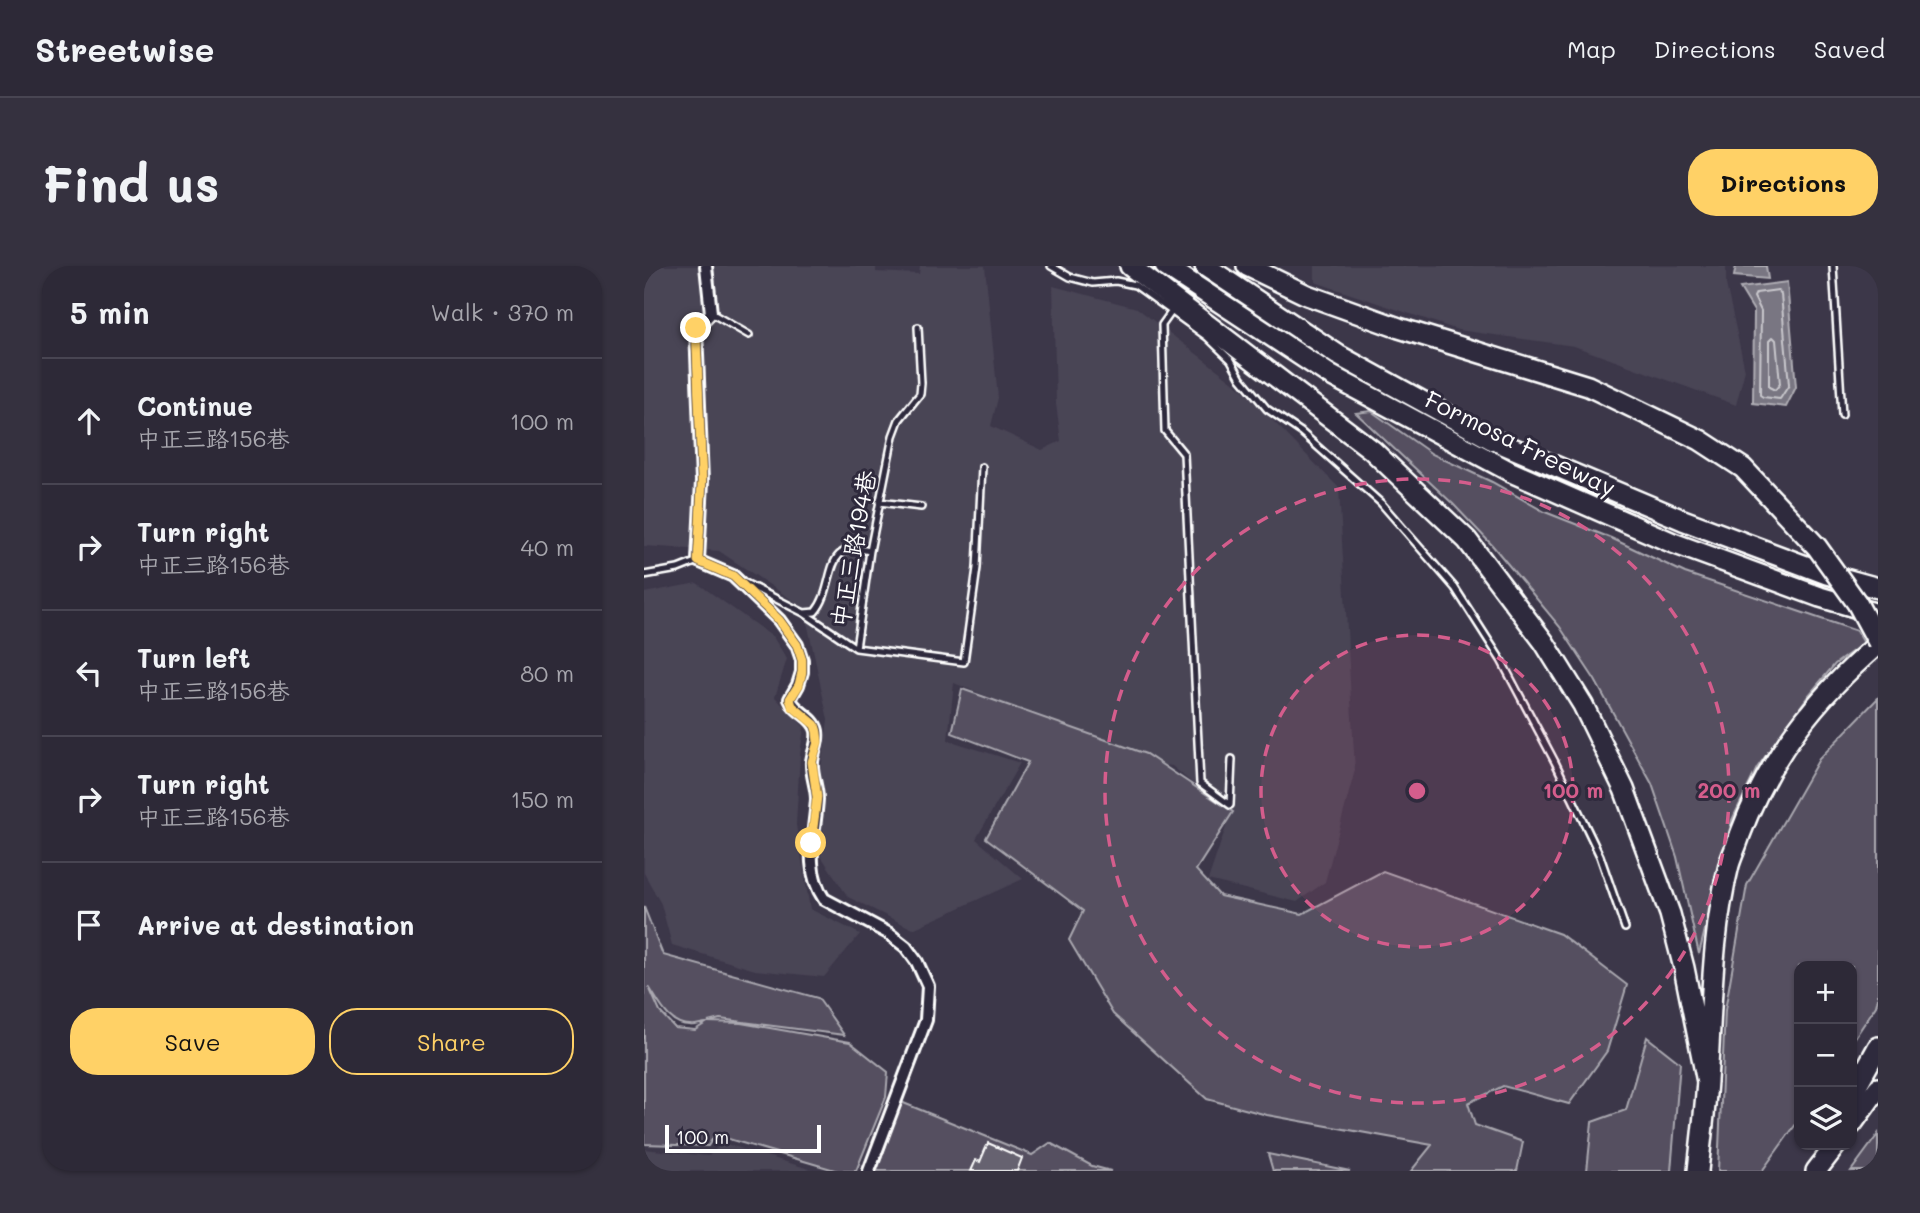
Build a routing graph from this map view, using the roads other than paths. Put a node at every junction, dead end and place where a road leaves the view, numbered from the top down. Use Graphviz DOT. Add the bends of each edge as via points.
graph roads {
  1 [pos="706,266"];
  2 [pos="1051,266"];
  3 [pos="1130,266"];
  4 [pos="1165,266"];
  5 [pos="1205,266"];
  6 [pos="1247,266"];
  7 [pos="1833,266"];
  8 [pos="1172,311"];
  9 [pos="711,313"];
  10 [pos="918,327"];
  11 [pos="749,335"];
  12 [pos="1842,415"];
  13 [pos="982,467"];
  14 [pos="879,502"];
  15 [pos="921,507"];
  16 [pos="870,551"];
  17 [pos="698,561"];
  18 [pos="644,575"];
  19 [pos="733,576"];
  20 [pos="1878,588"];
  21 [pos="804,613"];
  22 [pos="1878,614"];
  23 [pos="1878,643"];
  24 [pos="856,648"];
  25 [pos="1232,759"];
  26 [pos="1625,928"];
  27 [pos="1878,1047"];
  28 [pos="1707,1082"];
  29 [pos="1856,1087"];
  30 [pos="1878,1088"];
  31 [pos="1857,1117"];
  32 [pos="1819,1150"];
  33 [pos="1832,1150"];
  34 [pos="869,1171"];
  35 [pos="1698,1171"];
  36 [pos="1807,1171"];
  37 [pos="1816,1171"];
  1 -- 9 [label="street"];
  2 -- 8 [label="lane" via="1093,283 1135,285"];
  3 -- 28 [label="highway" via="1372,450 1467,540 1544,642 1583,705 1629,801 1670,914"];
  4 -- 22 [label="highway, Formosa Freeway" via="1330,375 1511,472 1673,543"];
  5 -- 20 [label="highway, Formosa Freeway" via="1338,355 1491,439 1683,520 1827,574"];
  6 -- 23 [label="highway, bridge" via="1307,295 1399,328 1588,386 1700,440 1743,468 1817,547 1857,603"];
  7 -- 12 [label="lane"];
  8 -- 25 [label="lane" via="1163,325 1165,431 1184,454 1200,783 1230,804"];
  8 -- 26 [label="lane" via="1231,360 1267,408 1381,503 1455,588 1501,660 1555,762 1600,856"];
  9 -- 11 [label="lane"];
  9 -- 17 [label="street" via="696,328 702,481"];
  10 -- 14 [label="lane, 中正三路194巷" via="920,394 899,420"];
  13 -- 24 [label="lane, 中正三路194巷" via="977,568 964,662"];
  14 -- 15 [label="lane"];
  14 -- 16 [label="lane, 中正三路194巷"];
  16 -- 21 [label="lane" via="855,547 838,555 824,602 816,612"];
  16 -- 24 [label="lane, 中正三路194巷"];
  17 -- 18 [label="lane"];
  17 -- 19 [label="street"];
  19 -- 21 [label="lane"];
  19 -- 34 [label="street" via="779,620 802,660 799,685 790,699 817,732 812,762 817,797 811,843 817,889 824,899 906,947 928,986 926,1020"];
  21 -- 24 [label="lane"];
  23 -- 28 [label="highway" via="1821,697 1786,743 1753,801 1730,863 1716,932"];
  27 -- 29 [label="highway"];
  28 -- 35 [label="highway"];
  30 -- 31 [label="highway"];
  32 -- 36 [label="highway"];
  33 -- 37 [label="highway"];
}
